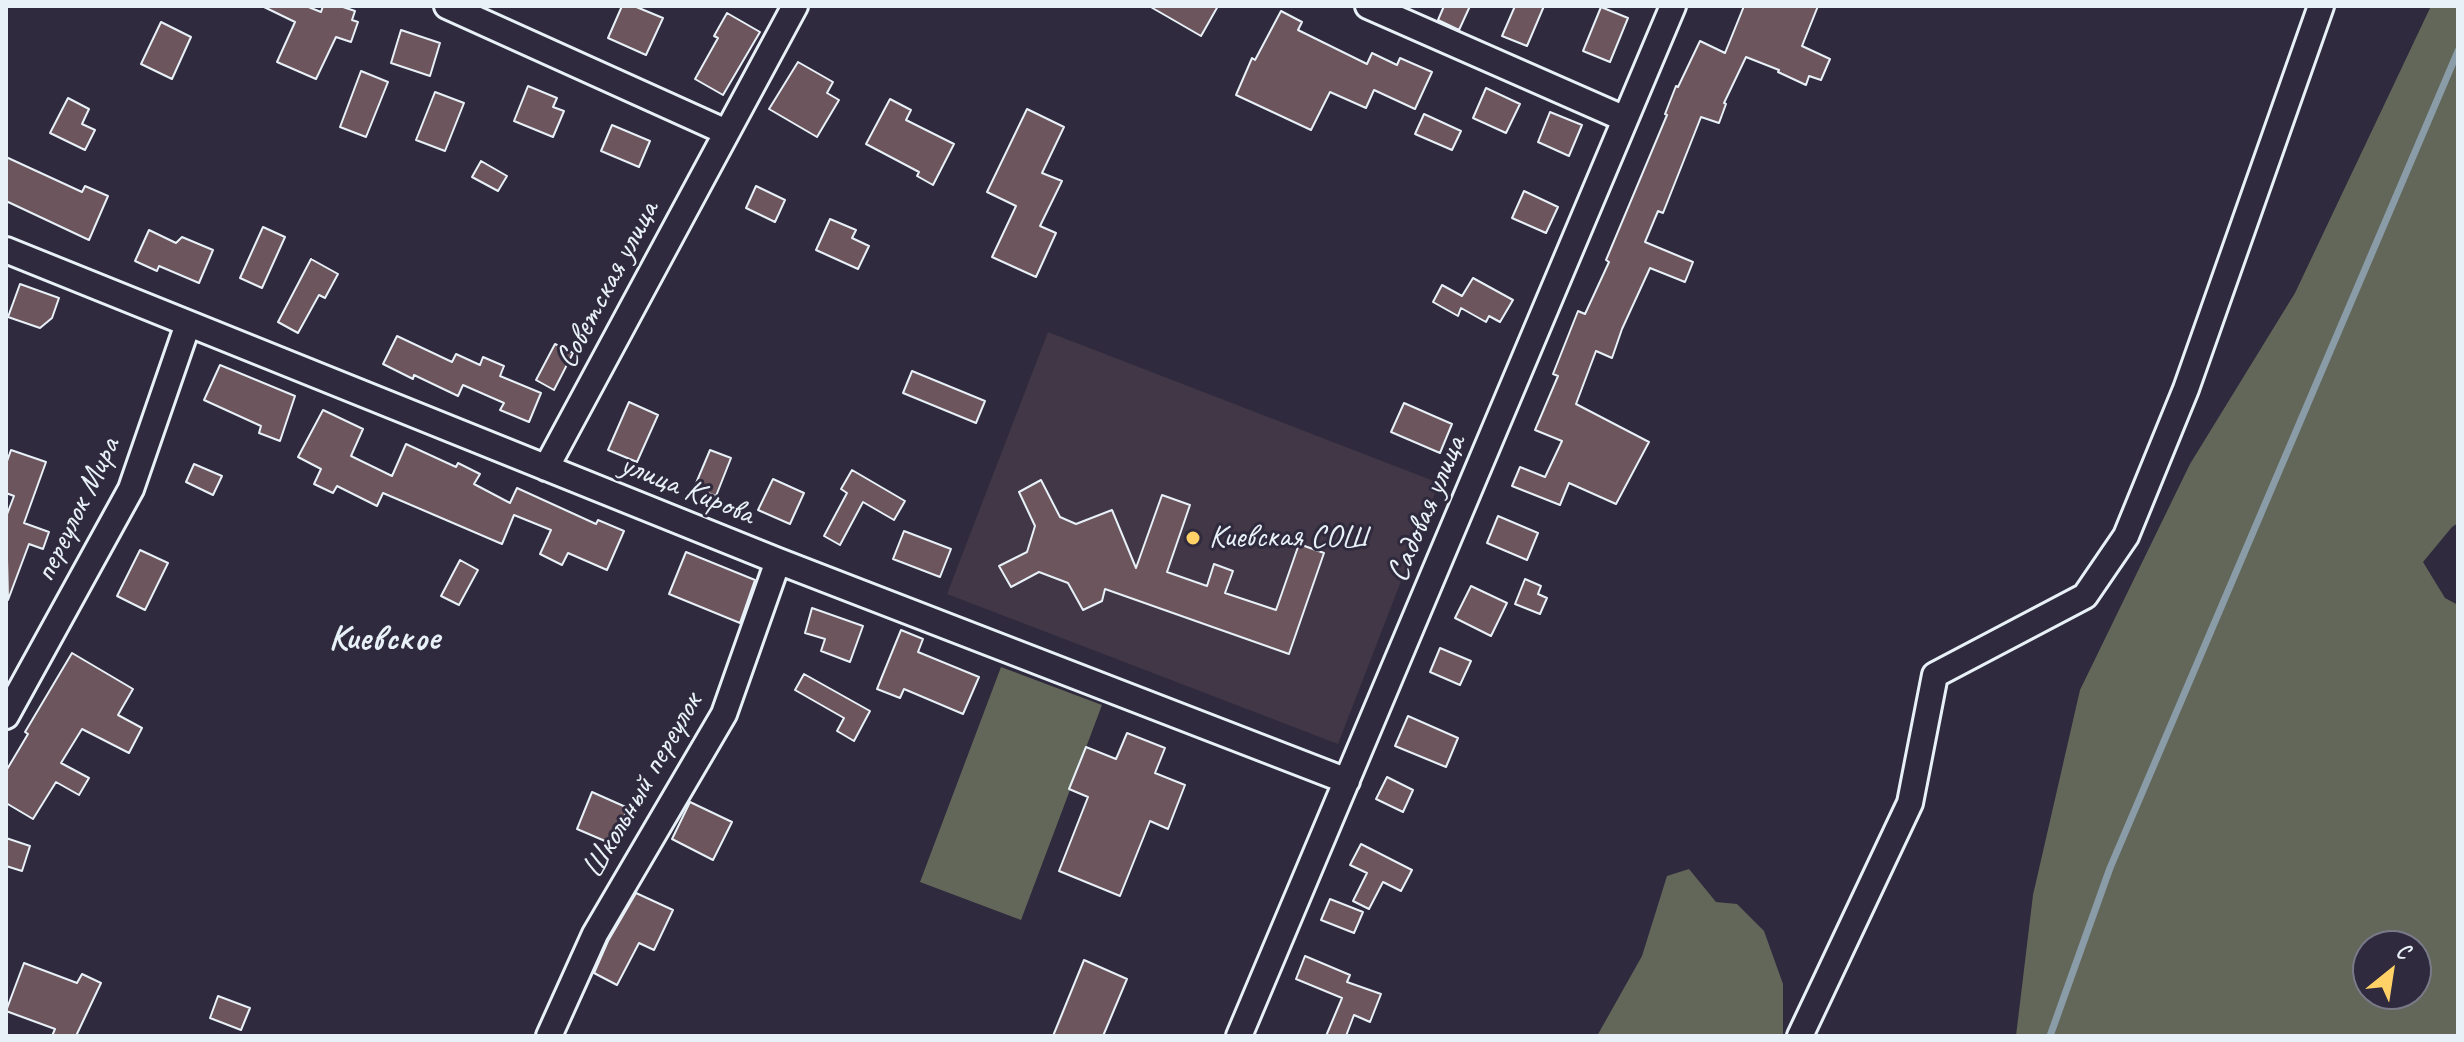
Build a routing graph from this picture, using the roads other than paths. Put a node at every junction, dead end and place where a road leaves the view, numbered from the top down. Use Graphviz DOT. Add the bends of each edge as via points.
graph roads {
  1 [pos="447,6"];
  2 [pos="795,6"];
  3 [pos="1368,6"];
  4 [pos="1673,6"];
  5 [pos="2321,6"];
  6 [pos="1625,119"];
  7 [pos="726,132"];
  8 [pos="6,250"];
  9 [pos="188,324"];
  10 [pos="546,468"];
  11 [pos="778,561"];
  12 [pos="6,716"];
  13 [pos="1347,781"];
  14 [pos="549,1036"];
  15 [pos="1239,1036"];
  16 [pos="1800,1036"];
  1 -- 7 [label="street"];
  2 -- 7 [label="street, Советская улица"];
  3 -- 6 [label="street"];
  4 -- 6 [label="street, Садовая улица"];
  5 -- 16 [label="street" via="2186,389 2126,536 2085,596 1935,675 1910,803"];
  6 -- 13 [label="street, Садовая улица"];
  7 -- 10 [label="street, Советская улица"];
  8 -- 9 [label="street, улица Кирова"];
  9 -- 10 [label="street, улица Кирова"];
  9 -- 12 [label="street, переулок Мира" via="131,489"];
  10 -- 11 [label="street, улица Кирова"];
  11 -- 13 [label="street, улица Кирова"];
  11 -- 14 [label="street, Школьный переулок" via="724,714 595,934"];
  13 -- 15 [label="street, Садовая улица"];
}
